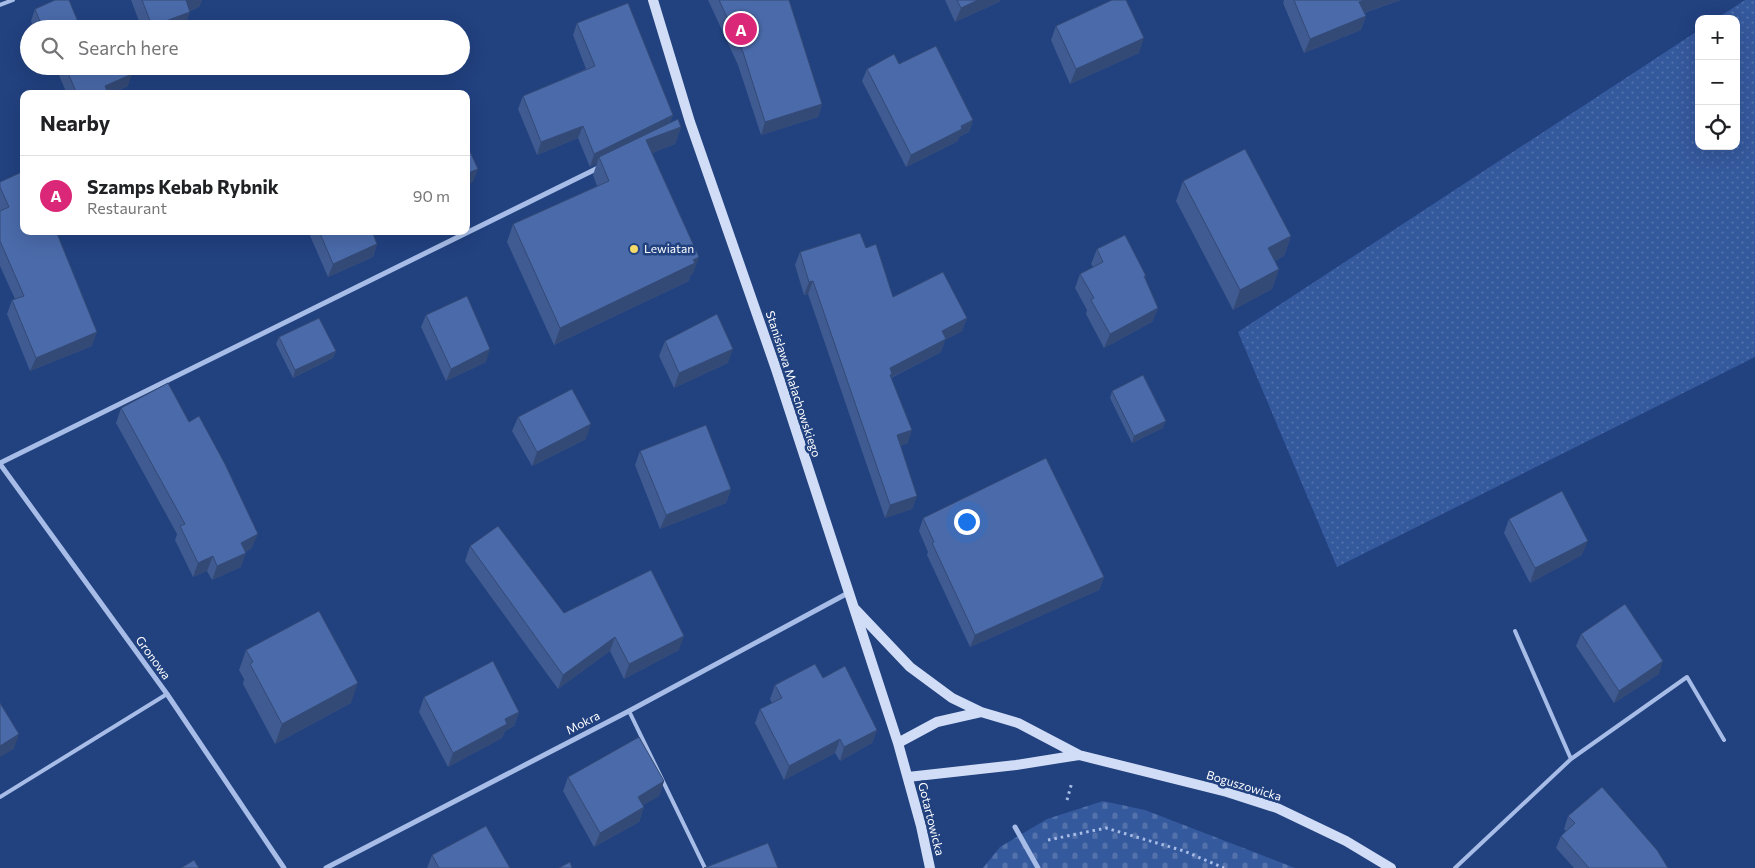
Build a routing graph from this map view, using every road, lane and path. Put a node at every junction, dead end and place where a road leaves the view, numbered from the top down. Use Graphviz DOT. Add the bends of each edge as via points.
graph roads {
  1 [pos="13,0"];
  2 [pos="653,0"];
  3 [pos="0,5"];
  4 [pos="602,166"];
  5 [pos="470,231"];
  6 [pos="463,235"];
  7 [pos="0,464"];
  8 [pos="848,593"];
  9 [pos="853,606"];
  10 [pos="1515,632"];
  11 [pos="167,694"];
  12 [pos="629,711"];
  13 [pos="981,712"];
  14 [pos="1724,740"];
  15 [pos="898,743"];
  16 [pos="1079,755"];
  17 [pos="1571,759"];
  18 [pos="908,777"];
  19 [pos="0,797"];
  20 [pos="1015,827"];
  21 [pos="1027,849"];
  22 [pos="284,868"];
  23 [pos="326,868"];
  24 [pos="705,868"];
  25 [pos="930,868"];
  26 [pos="1038,868"];
  27 [pos="1224,868"];
  28 [pos="1392,868"];
  29 [pos="1455,868"];
  1 -- 3 [label="lane"];
  2 -- 8 [label="street, Stanisława Małachowskiego" via="686,124 776,369"];
  4 -- 5 [label="street"];
  6 -- 7 [label="street"];
  7 -- 11 [label="street, Gronowa"];
  8 -- 9 [label="street, Stanisława Małachowskiego"];
  8 -- 12 [label="street, Mokra"];
  9 -- 13 [label="street, Boguszowicka" via="930,684"];
  9 -- 15 [label="street, Stanisława Małachowskiego"];
  10 -- 17 [label="lane"];
  11 -- 19 [label="lane"];
  11 -- 22 [label="street, Gronowa"];
  12 -- 23 [label="street, Mokra"];
  12 -- 24 [label="lane"];
  13 -- 15 [label="street, Boguszowicka" via="937,722"];
  13 -- 16 [label="street, Boguszowicka" via="1018,723"];
  14 -- 17 [label="lane" via="1687,677"];
  15 -- 18 [label="street, Stanisława Małachowskiego"];
  16 -- 18 [label="street, Boguszowicka"];
  16 -- 28 [label="street, Boguszowicka" via="1227,792 1277,808 1346,841"];
  17 -- 29 [label="lane"];
  18 -- 25 [label="street, Gotartowicka"];
  20 -- 21 [label="street"];
  21 -- 26 [label="street"];
  21 -- 27 [label="path" via="1040,841 1106,828 1184,851"];
}
